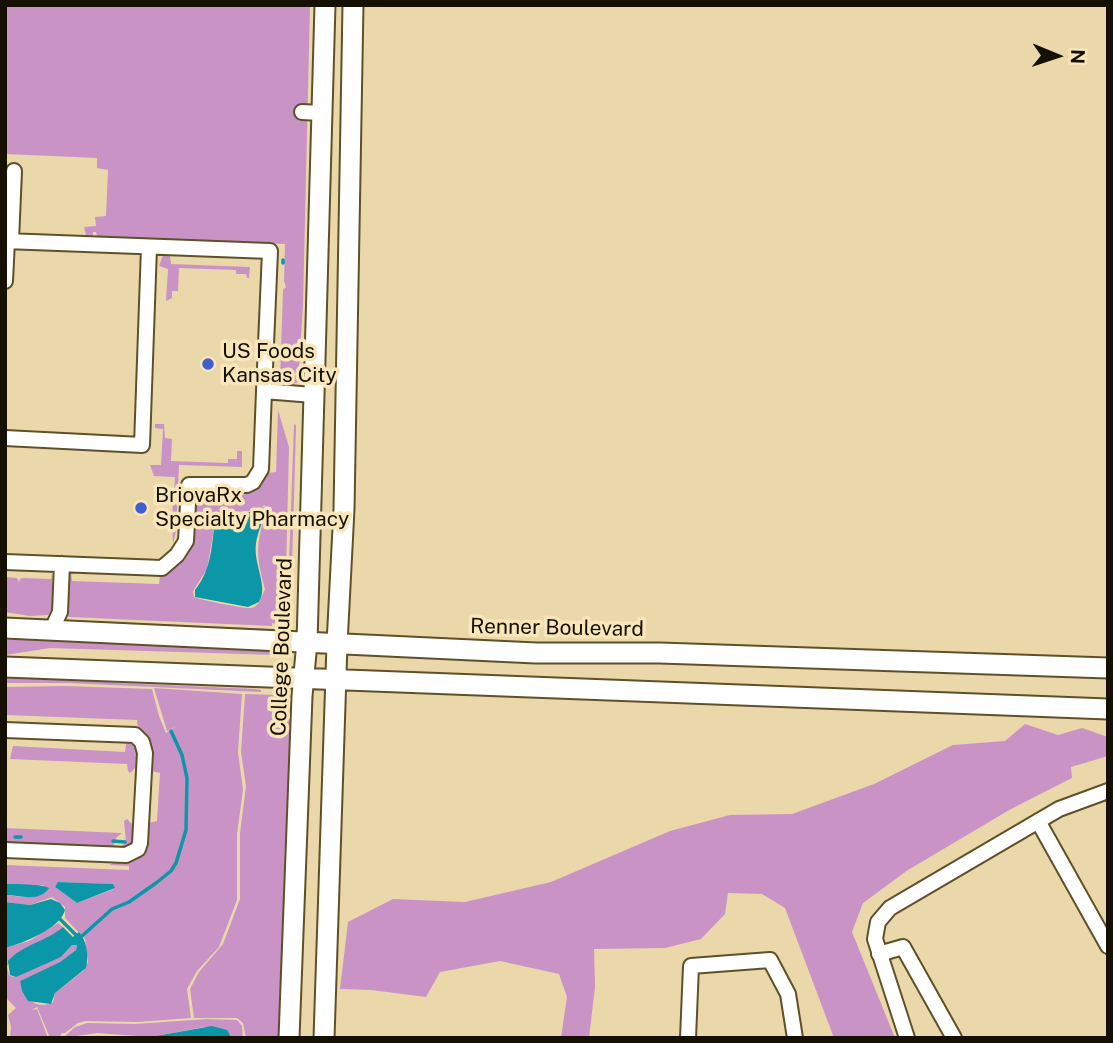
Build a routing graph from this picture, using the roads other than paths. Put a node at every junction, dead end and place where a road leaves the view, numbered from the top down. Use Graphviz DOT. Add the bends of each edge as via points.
graph roads {
  1 [pos="325,5"];
  2 [pos="353,5"];
  3 [pos="13,171"];
  4 [pos="8,241"];
  5 [pos="149,247"];
  6 [pos="5,281"];
  7 [pos="264,391"];
  8 [pos="313,395"];
  9 [pos="5,438"];
  10 [pos="5,562"];
  11 [pos="62,564"];
  12 [pos="5,628"];
  13 [pos="44,630"];
  14 [pos="5,635"];
  15 [pos="307,642"];
  16 [pos="337,644"];
  17 [pos="5,667"];
  18 [pos="1108,668"];
  19 [pos="304,677"];
  20 [pos="336,679"];
  21 [pos="1108,709"];
  22 [pos="5,730"];
  23 [pos="1108,791"];
  24 [pos="1038,821"];
  25 [pos="5,850"];
  26 [pos="1108,946"];
  27 [pos="879,954"];
  28 [pos="289,1038"];
  29 [pos="324,1038"];
  30 [pos="688,1038"];
  31 [pos="795,1038"];
  32 [pos="907,1038"];
  33 [pos="954,1038"];
  1 -- 8 [label="main road, College Boulevard" via="312,112"];
  2 -- 16 [label="main road" via="344,509"];
  3 -- 4 [label="lane"];
  4 -- 5 [label="lane"];
  4 -- 6 [label="lane"];
  5 -- 7 [label="lane" via="270,251"];
  5 -- 9 [label="lane" via="142,445"];
  7 -- 8 [label="lane"];
  7 -- 11 [label="lane" via="257,476 247,485 189,485 186,541 162,568"];
  8 -- 15 [label="main road, College Boulevard"];
  10 -- 11 [label="lane"];
  11 -- 13 [label="lane" via="60,612"];
  12 -- 13 [label="main road, Renner Boulevard"];
  13 -- 14 [label="main road"];
  13 -- 15 [label="main road, Renner Boulevard"];
  15 -- 16 [label="main road, Renner Boulevard"];
  15 -- 19 [label="main road, College Boulevard"];
  16 -- 18 [label="main road, Renner Boulevard"];
  16 -- 20 [label="main road"];
  17 -- 19 [label="main road"];
  19 -- 20 [label="main road"];
  19 -- 28 [label="main road, College Boulevard"];
  20 -- 21 [label="main road"];
  20 -- 29 [label="main road"];
  22 -- 25 [label="lane" via="135,735 145,753 140,843 132,853"];
  23 -- 24 [label="lane"];
  24 -- 26 [label="lane"];
  24 -- 27 [label="lane" via="890,908 878,922 875,939"];
  27 -- 32 [label="lane"];
  27 -- 33 [label="lane" via="902,947"];
  30 -- 31 [label="lane" via="691,966 770,960 788,994"];
}
